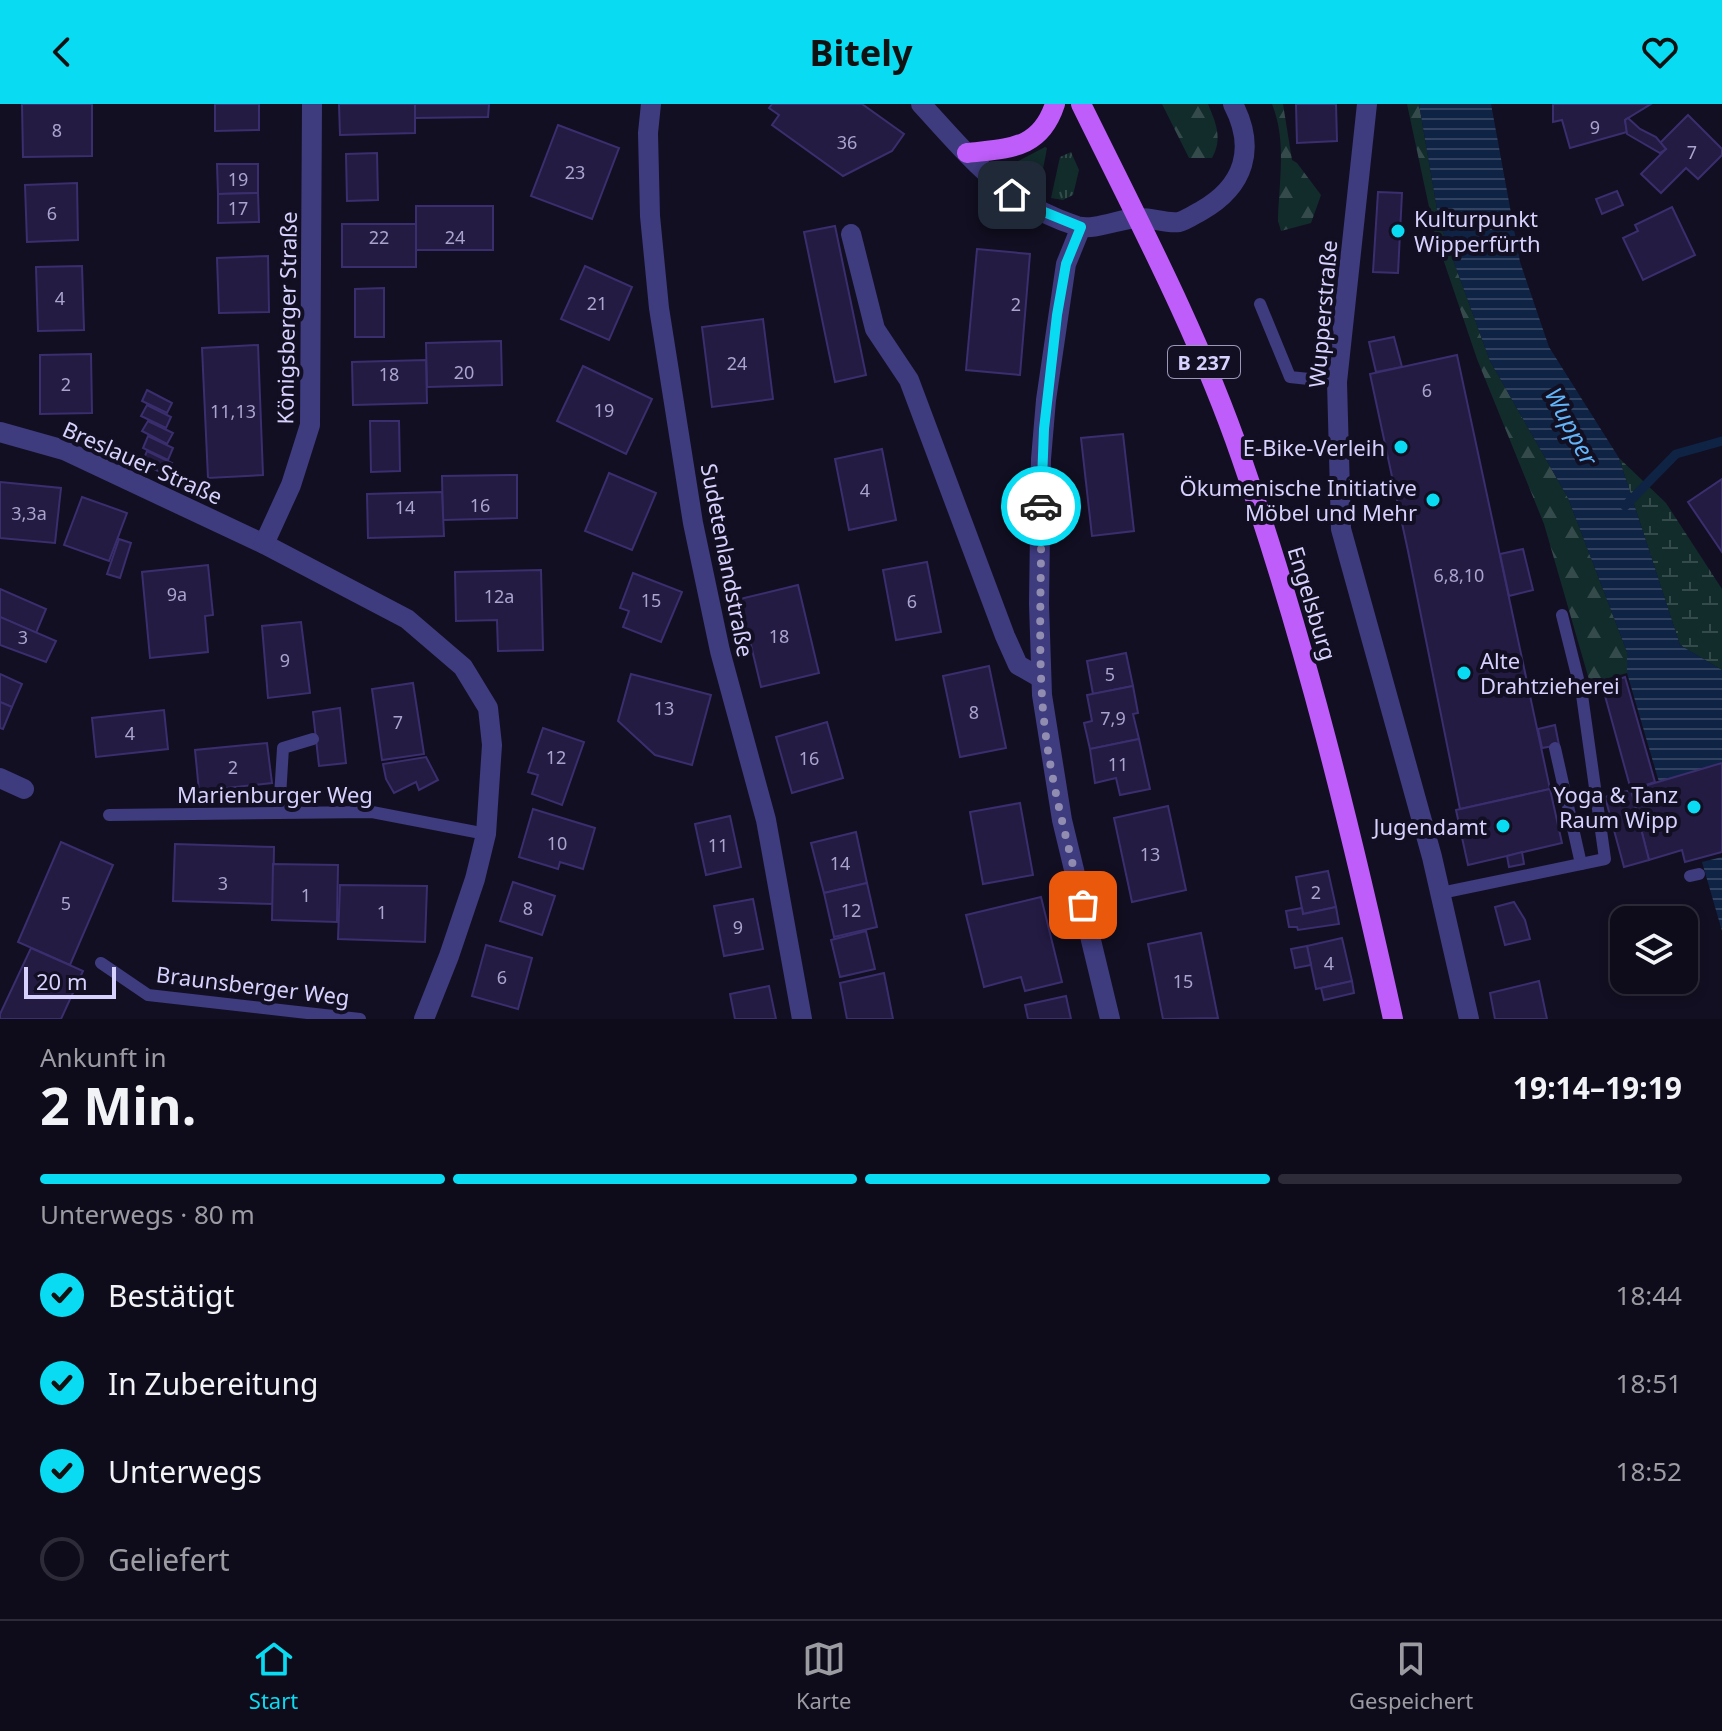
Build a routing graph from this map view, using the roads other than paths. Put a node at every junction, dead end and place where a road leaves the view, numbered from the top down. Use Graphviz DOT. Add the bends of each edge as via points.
graph roads {
  1 [pos="312,104"];
  2 [pos="651,104"];
  3 [pos="921,104"];
  4 [pos="1055,104"];
  5 [pos="1081,104"];
  6 [pos="1233,104"];
  7 [pos="1367,104"];
  8 [pos="967,153"];
  9 [pos="1138,218"];
  10 [pos="1081,227"];
  11 [pos="851,234"];
  12 [pos="1260,304"];
  13 [pos="1337,382"];
  14 [pos="0,432"];
  15 [pos="264,544"];
  16 [pos="1562,615"];
  17 [pos="1041,678"];
  18 [pos="313,739"];
  19 [pos="1555,748"];
  20 [pos="0,778"];
  21 [pos="24,789"];
  22 [pos="279,813"];
  23 [pos="109,815"];
  24 [pos="486,834"];
  25 [pos="1581,864"];
  26 [pos="1441,893"];
  27 [pos="101,963"];
  28 [pos="360,1019"];
  29 [pos="424,1019"];
  30 [pos="802,1019"];
  31 [pos="1110,1019"];
  32 [pos="1393,1019"];
  33 [pos="1469,1019"];
  1 -- 15 [label="street, Königsberger Straße" via="310,425"];
  2 -- 30 [label="street, Sudetenlandstraße" via="650,216 659,308 693,523 720,651 766,820"];
  3 -- 8 [label="street"];
  4 -- 8 [label="main road" via="1048,123 1033,139"];
  5 -- 9 [label="main road, B 237"];
  6 -- 9 [label="street" via="1246,148 1232,187 1215,204 1179,222"];
  7 -- 13 [label="street, Wupperstraße"];
  8 -- 10 [label="street" via="1027,205"];
  9 -- 10 [label="street"];
  9 -- 32 [label="main road, Engelsburg / B 237" via="1182,308 1241,455 1289,601"];
  10 -- 17 [label="street" via="1066,264 1044,429"];
  11 -- 17 [label="street" via="875,329 909,380 1005,636 1018,665"];
  12 -- 13 [label="lane" via="1290,377"];
  13 -- 26 [label="street, Wupperstraße" via="1341,529"];
  14 -- 15 [label="street, Breslauer Straße" via="64,450"];
  15 -- 24 [label="street" via="407,619 463,667 488,708 492,745"];
  16 -- 25 [label="lane" via="1582,695 1605,859"];
  17 -- 31 [label="street" via="1062,820"];
  18 -- 22 [label="lane" via="283,748"];
  19 -- 25 [label="lane"];
  20 -- 21 [label="street"];
  22 -- 23 [label="lane, Marienburger Weg"];
  22 -- 24 [label="lane, Marienburger Weg" via="372,812"];
  24 -- 29 [label="street"];
  25 -- 26 [label="lane"];
  26 -- 33 [label="street, Wupperstraße"];
  27 -- 28 [label="lane, Braunsberger Weg" via="148,995"];
}
